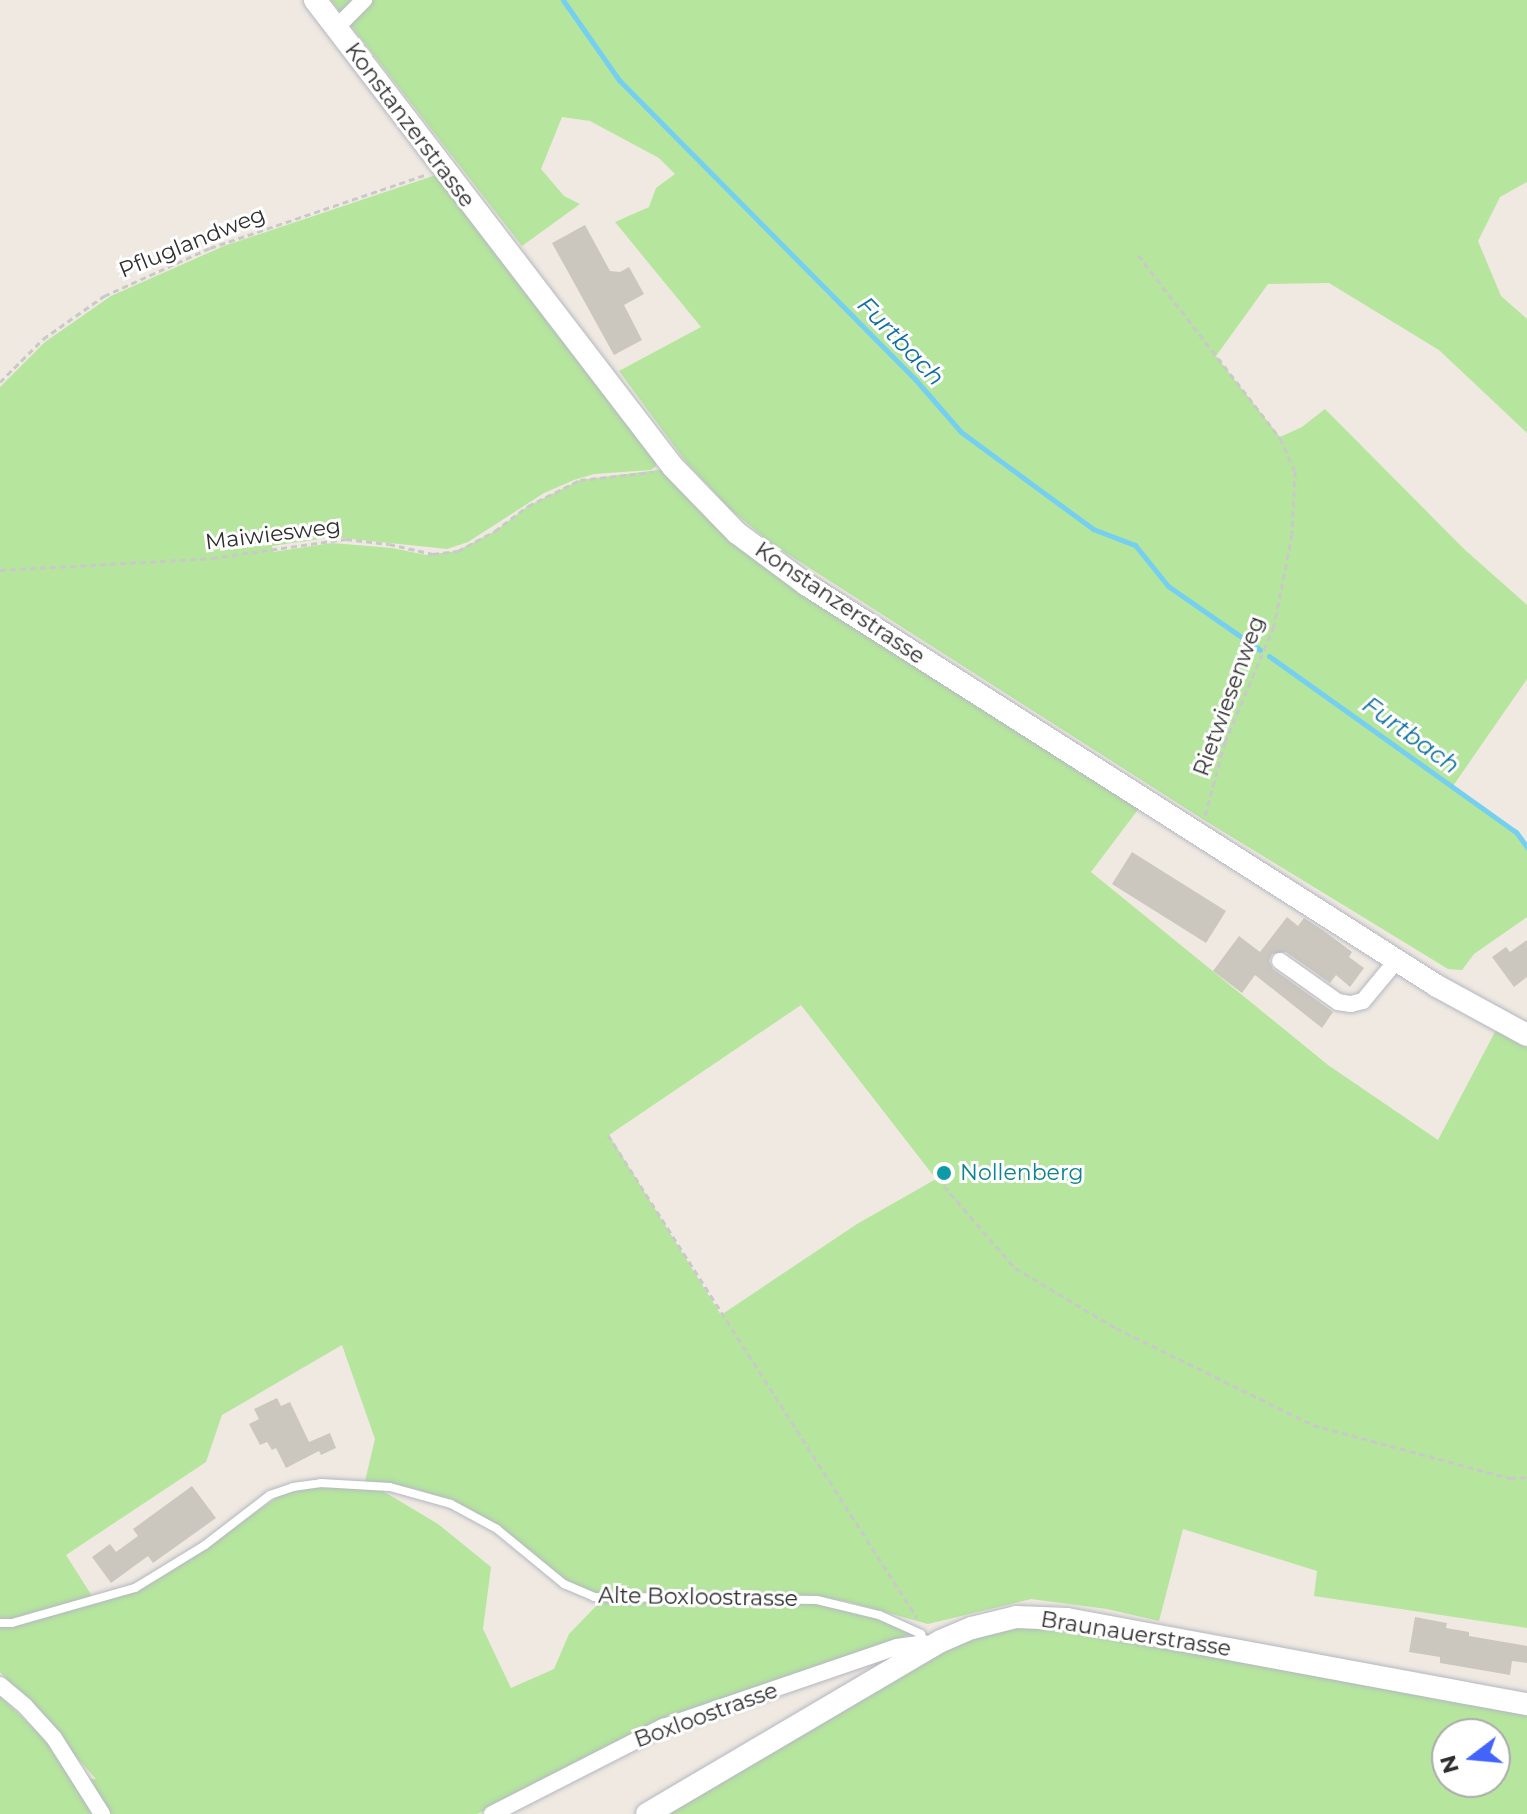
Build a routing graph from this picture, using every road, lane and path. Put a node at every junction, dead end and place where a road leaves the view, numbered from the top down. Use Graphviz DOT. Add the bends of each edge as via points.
graph roads {
  1 [pos="315,0"];
  2 [pos="364,0"];
  3 [pos="336,28"];
  4 [pos="422,177"];
  5 [pos="1138,255"];
  6 [pos="0,382"];
  7 [pos="673,467"];
  8 [pos="0,570"];
  9 [pos="1198,832"];
  10 [pos="1397,960"];
  11 [pos="1280,961"];
  12 [pos="1527,1035"];
  13 [pos="608,1135"];
  14 [pos="937,1178"];
  15 [pos="1527,1477"];
  16 [pos="917,1618"];
  17 [pos="0,1623"];
  18 [pos="926,1645"];
  19 [pos="0,1685"];
  20 [pos="1527,1704"];
  21 [pos="102,1814"];
  22 [pos="492,1814"];
  23 [pos="647,1814"];
  1 -- 3 [label="main road, Konstanzerstrasse"];
  2 -- 3 [label="street"];
  3 -- 7 [label="main road, Konstanzerstrasse"];
  4 -- 6 [label="path, Pfluglandweg" via="210,248 104,296 43,339"];
  5 -- 9 [label="path, Rietwiesenweg" via="1286,447 1293,464 1296,494 1274,626 1225,742"];
  7 -- 8 [label="path, Maiwiesweg" via="580,480 458,551 433,554 346,539 212,558"];
  7 -- 9 [label="main road, Konstanzerstrasse" via="728,525 783,569"];
  9 -- 10 [label="main road, Konstanzerstrasse"];
  10 -- 11 [label="street" via="1363,1001 1351,1004 1338,1002"];
  10 -- 12 [label="main road, Konstanzerstrasse"];
  13 -- 16 [label="path"];
  14 -- 15 [label="path" via="1015,1268 1116,1328 1313,1425 1510,1478"];
  17 -- 18 [label="lane, Alte Boxloostrasse" via="135,1588 205,1545 270,1495 321,1483 390,1487 451,1504 497,1529 564,1584 594,1597 817,1600 879,1615 921,1634"];
  18 -- 20 [label="main road, Braunauerstrasse" via="988,1623 1054,1617"];
  18 -- 22 [label="street, Boxloostrasse" via="897,1647 663,1727"];
  18 -- 23 [label="main road, Braunauerstrasse"];
  19 -- 21 [label="street" via="54,1738"];
}
